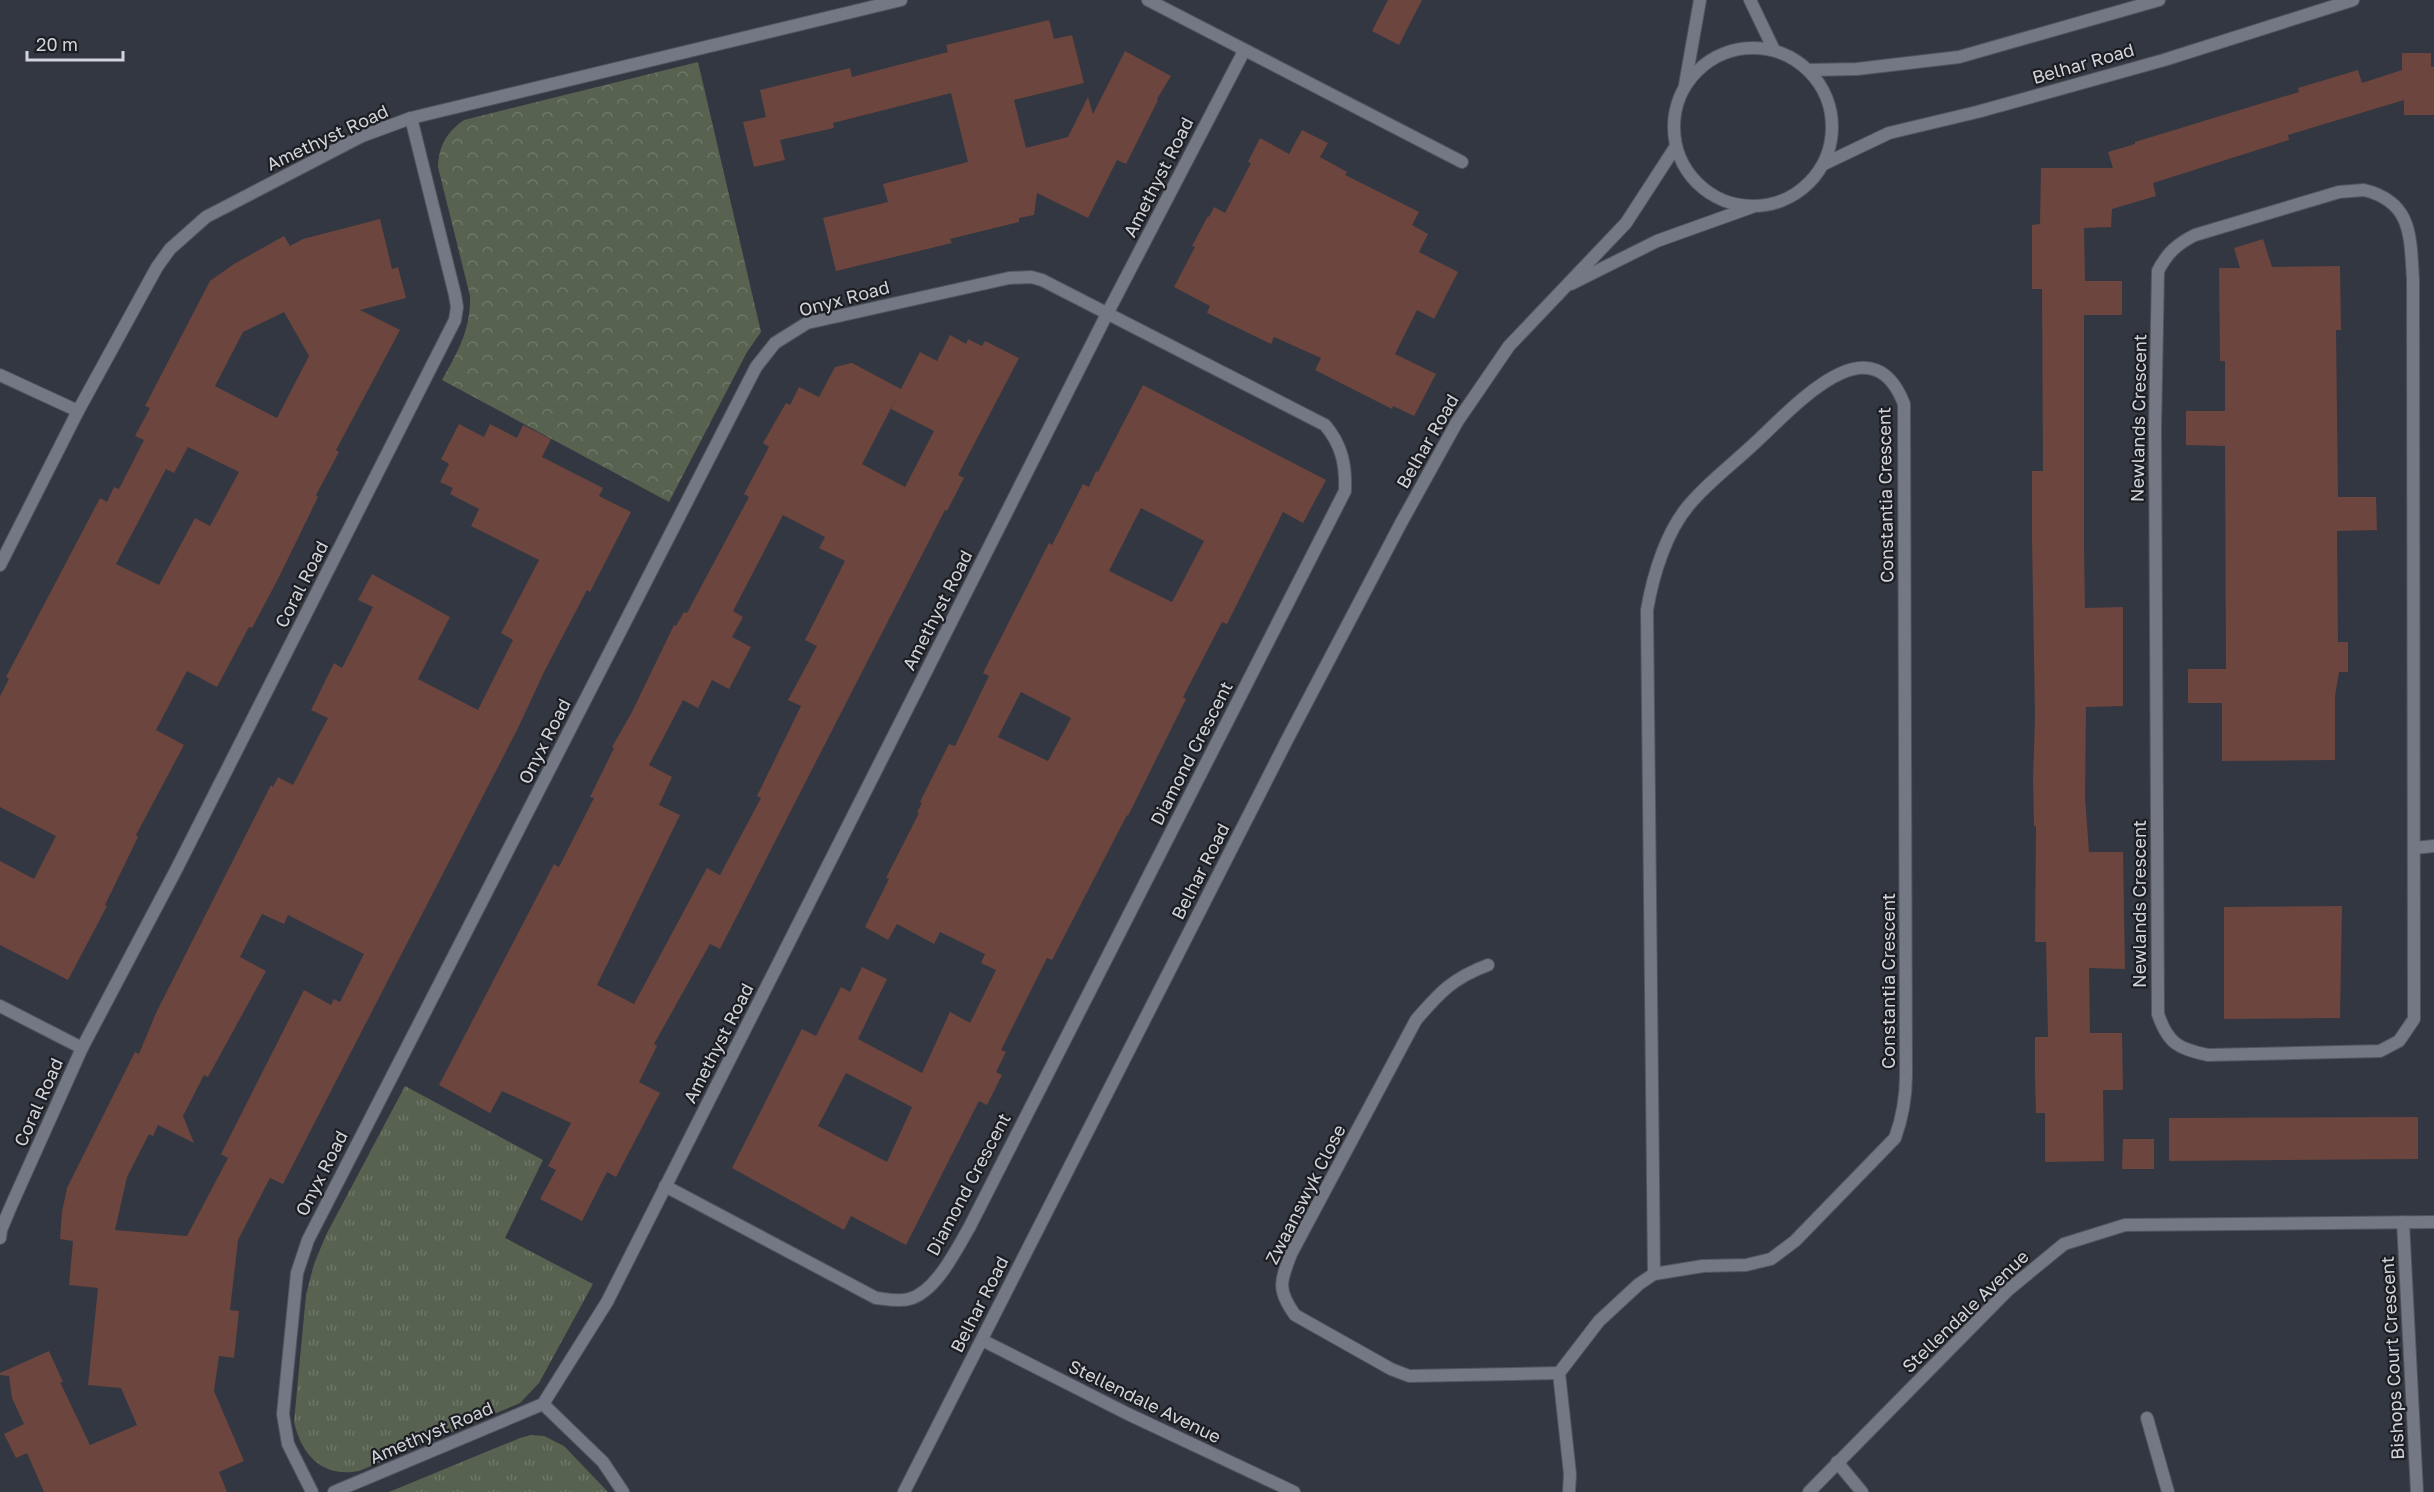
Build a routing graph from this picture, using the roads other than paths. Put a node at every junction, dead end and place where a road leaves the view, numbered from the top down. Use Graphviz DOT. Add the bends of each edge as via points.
graph roads {
  1 [pos="901,0"];
  2 [pos="1148,0"];
  3 [pos="1700,0"];
  4 [pos="1750,0"];
  5 [pos="2159,0"];
  6 [pos="2353,0"];
  7 [pos="1773,50"];
  8 [pos="1244,51"];
  9 [pos="1809,70"];
  10 [pos="1685,86"];
  11 [pos="411,118"];
  12 [pos="1676,146"];
  13 [pos="1462,162"];
  14 [pos="1824,164"];
  15 [pos="1752,207"];
  16 [pos="1562,288"];
  17 [pos="1108,312"];
  18 [pos="0,375"];
  19 [pos="78,411"];
  20 [pos="0,565"];
  21 [pos="2434,846"];
  22 [pos="2414,848"];
  23 [pos="1488,965"];
  24 [pos="0,1006"];
  25 [pos="82,1048"];
  26 [pos="666,1186"];
  27 [pos="2403,1221"];
  28 [pos="2434,1222"];
  29 [pos="0,1238"];
  30 [pos="1654,1274"];
  31 [pos="982,1340"];
  32 [pos="1559,1373"];
  33 [pos="543,1404"];
  34 [pos="2147,1418"];
  35 [pos="1837,1462"];
  36 [pos="312,1492"];
  37 [pos="334,1492"];
  38 [pos="623,1492"];
  39 [pos="904,1492"];
  40 [pos="1294,1492"];
  41 [pos="1569,1492"];
  42 [pos="1809,1492"];
  43 [pos="1862,1492"];
  44 [pos="2168,1492"];
  45 [pos="2417,1492"];
  1 -- 11 [label="street, Amethyst Road"];
  2 -- 8 [label="street"];
  3 -- 10 [label="street"];
  4 -- 7 [label="street"];
  5 -- 9 [label="street" via="1959,57 1857,69"];
  6 -- 14 [label="street, Belhar Road" via="2164,60 1889,133"];
  7 -- 9 [label="street"];
  7 -- 10 [label="street" via="1748,47 1723,53 1701,66"];
  8 -- 13 [label="street"];
  8 -- 17 [label="street, Amethyst Road"];
  9 -- 14 [label="street" via="1828,98 1833,132"];
  10 -- 12 [label="street" via="1675,115"];
  11 -- 19 [label="street, Amethyst Road" via="336,149 206,217 185,234 157,267"];
  11 -- 25 [label="street, Coral Road" via="455,295 455,320"];
  12 -- 15 [label="street" via="1683,165 1712,195"];
  12 -- 16 [label="street, Belhar Road" via="1626,223"];
  14 -- 15 [label="street" via="1800,192 1767,206"];
  15 -- 16 [label="street, Belhar Road" via="1657,241"];
  16 -- 31 [label="street, Belhar Road" via="1509,346 1456,422"];
  17 -- 26 [label="street, Amethyst Road"];
  17 -- 26 [label="street, Diamond Crescent" via="1325,425 1340,446 1346,472 1345,491 969,1228 927,1290 909,1299 876,1298"];
  17 -- 36 [label="street, Onyx Road" via="1042,280 1009,278 807,323 766,352 308,1240 297,1273 283,1407 288,1444"];
  18 -- 19 [label="street"];
  19 -- 20 [label="street, Amethyst Road"];
  21 -- 22 [label="street"];
  22 -- 22 [label="street, Newlands Crescent" via="2410,229 2397,208 2380,194 2364,190 2338,192 2194,234 2176,245 2158,271 2158,1014 2168,1036 2183,1050 2208,1055 2380,1051 2399,1041 2414,1019"];
  23 -- 32 [label="street, Zwaanswyk Close" via="1463,974 1438,994 1416,1020 1281,1281 1285,1301 1295,1315 1409,1376"];
  24 -- 25 [label="street, Coral Road"];
  25 -- 29 [label="street, Coral Road"];
  26 -- 33 [label="street, Amethyst Road" via="607,1302"];
  27 -- 28 [label="street, Stellendale Avenue"];
  27 -- 35 [label="street, Stellendale Avenue" via="2125,1225 2064,1244 2008,1290"];
  27 -- 45 [label="street, Bishops Court Crescent"];
  30 -- 30 [label="street, Constantia Crescent" via="1771,1260 1795,1241 1895,1138 1903,1117 1904,405 1892,382 1874,368 1847,370 1813,390 1688,505 1670,537 1651,586 1647,610"];
  30 -- 32 [label="street, Constantia Crescent" via="1599,1321"];
  31 -- 39 [label="street, Belhar Road"];
  31 -- 40 [label="street, Stellendale Avenue"];
  32 -- 41 [label="street"];
  33 -- 37 [label="street, Amethyst Road"];
  33 -- 38 [label="street" via="603,1462"];
  34 -- 44 [label="street"];
  35 -- 42 [label="street, Stellendale Avenue"];
  35 -- 43 [label="street"];
}
